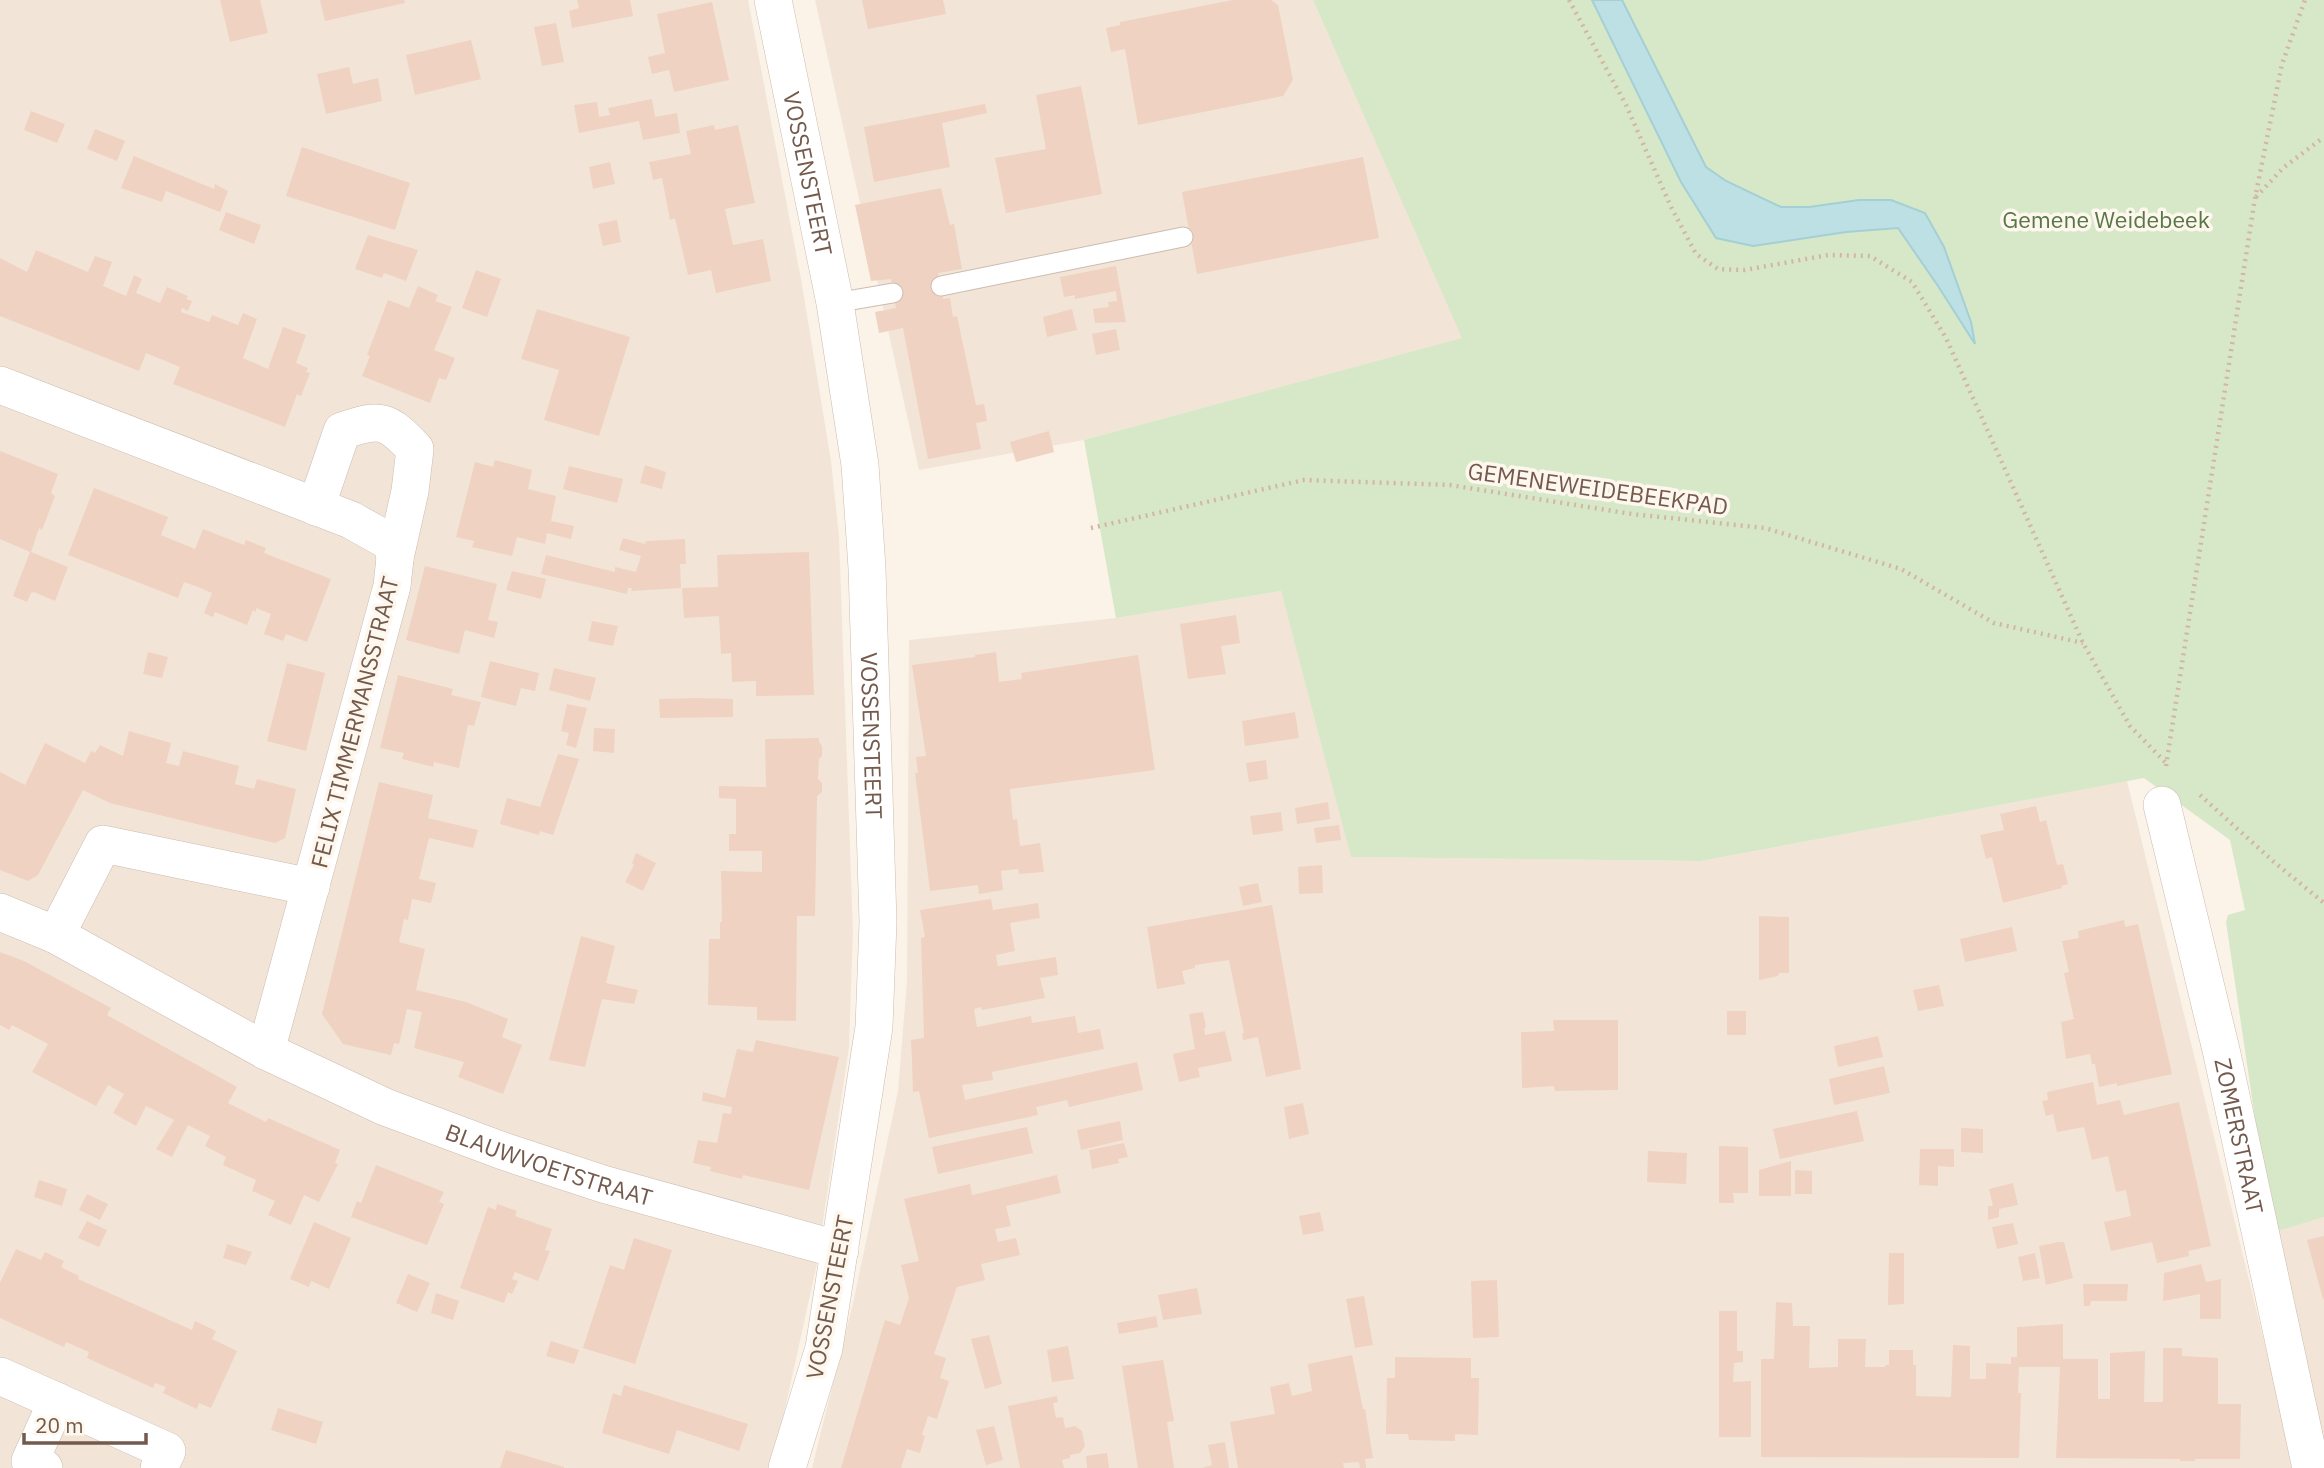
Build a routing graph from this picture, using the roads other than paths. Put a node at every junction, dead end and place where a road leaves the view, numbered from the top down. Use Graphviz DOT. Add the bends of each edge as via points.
graph roads {
  1 [pos="773,0"];
  2 [pos="1183,237"];
  3 [pos="941,286"];
  4 [pos="893,293"];
  5 [pos="835,303"];
  6 [pos="0,385"];
  7 [pos="316,507"];
  8 [pos="395,558"];
  9 [pos="2169,789"];
  10 [pos="312,887"];
  11 [pos="0,912"];
  12 [pos="56,935"];
  13 [pos="266,1051"];
  14 [pos="840,1250"];
  15 [pos="0,1376"];
  16 [pos="57,1401"];
  17 [pos="44,1468"];
  18 [pos="159,1468"];
  19 [pos="787,1468"];
  20 [pos="2311,1468"];
  1 -- 5 [label="street, VOSSENSTEERT"];
  2 -- 3 [label="lane"];
  4 -- 5 [label="lane"];
  5 -- 14 [label="street, VOSSENSTEERT" via="860,465 878,922 874,1027"];
  6 -- 7 [label="street, FELIX TIMMERMANSSTRAAT"];
  7 -- 8 [label="street, FELIX TIMMERMANSSTRAAT" via="376,533 391,543"];
  7 -- 8 [label="street, FELIX TIMMERMANSSTRAAT" via="342,431 369,421 395,428 415,449"];
  8 -- 10 [label="street, FELIX TIMMERMANSSTRAAT" via="392,586"];
  9 -- 20 [label="street, ZOMERSTRAAT"];
  10 -- 12 [label="street" via="103,844"];
  10 -- 13 [label="street"];
  11 -- 12 [label="street, BLAUWVOETSTRAAT"];
  12 -- 13 [label="street, BLAUWVOETSTRAAT"];
  13 -- 14 [label="street, BLAUWVOETSTRAAT" via="386,1107 503,1151"];
  14 -- 19 [label="street, VOSSENSTEERT" via="824,1348"];
  15 -- 16 [label="street"];
  16 -- 17 [label="street" via="30,1461"];
  16 -- 18 [label="street" via="167,1451"];
}
